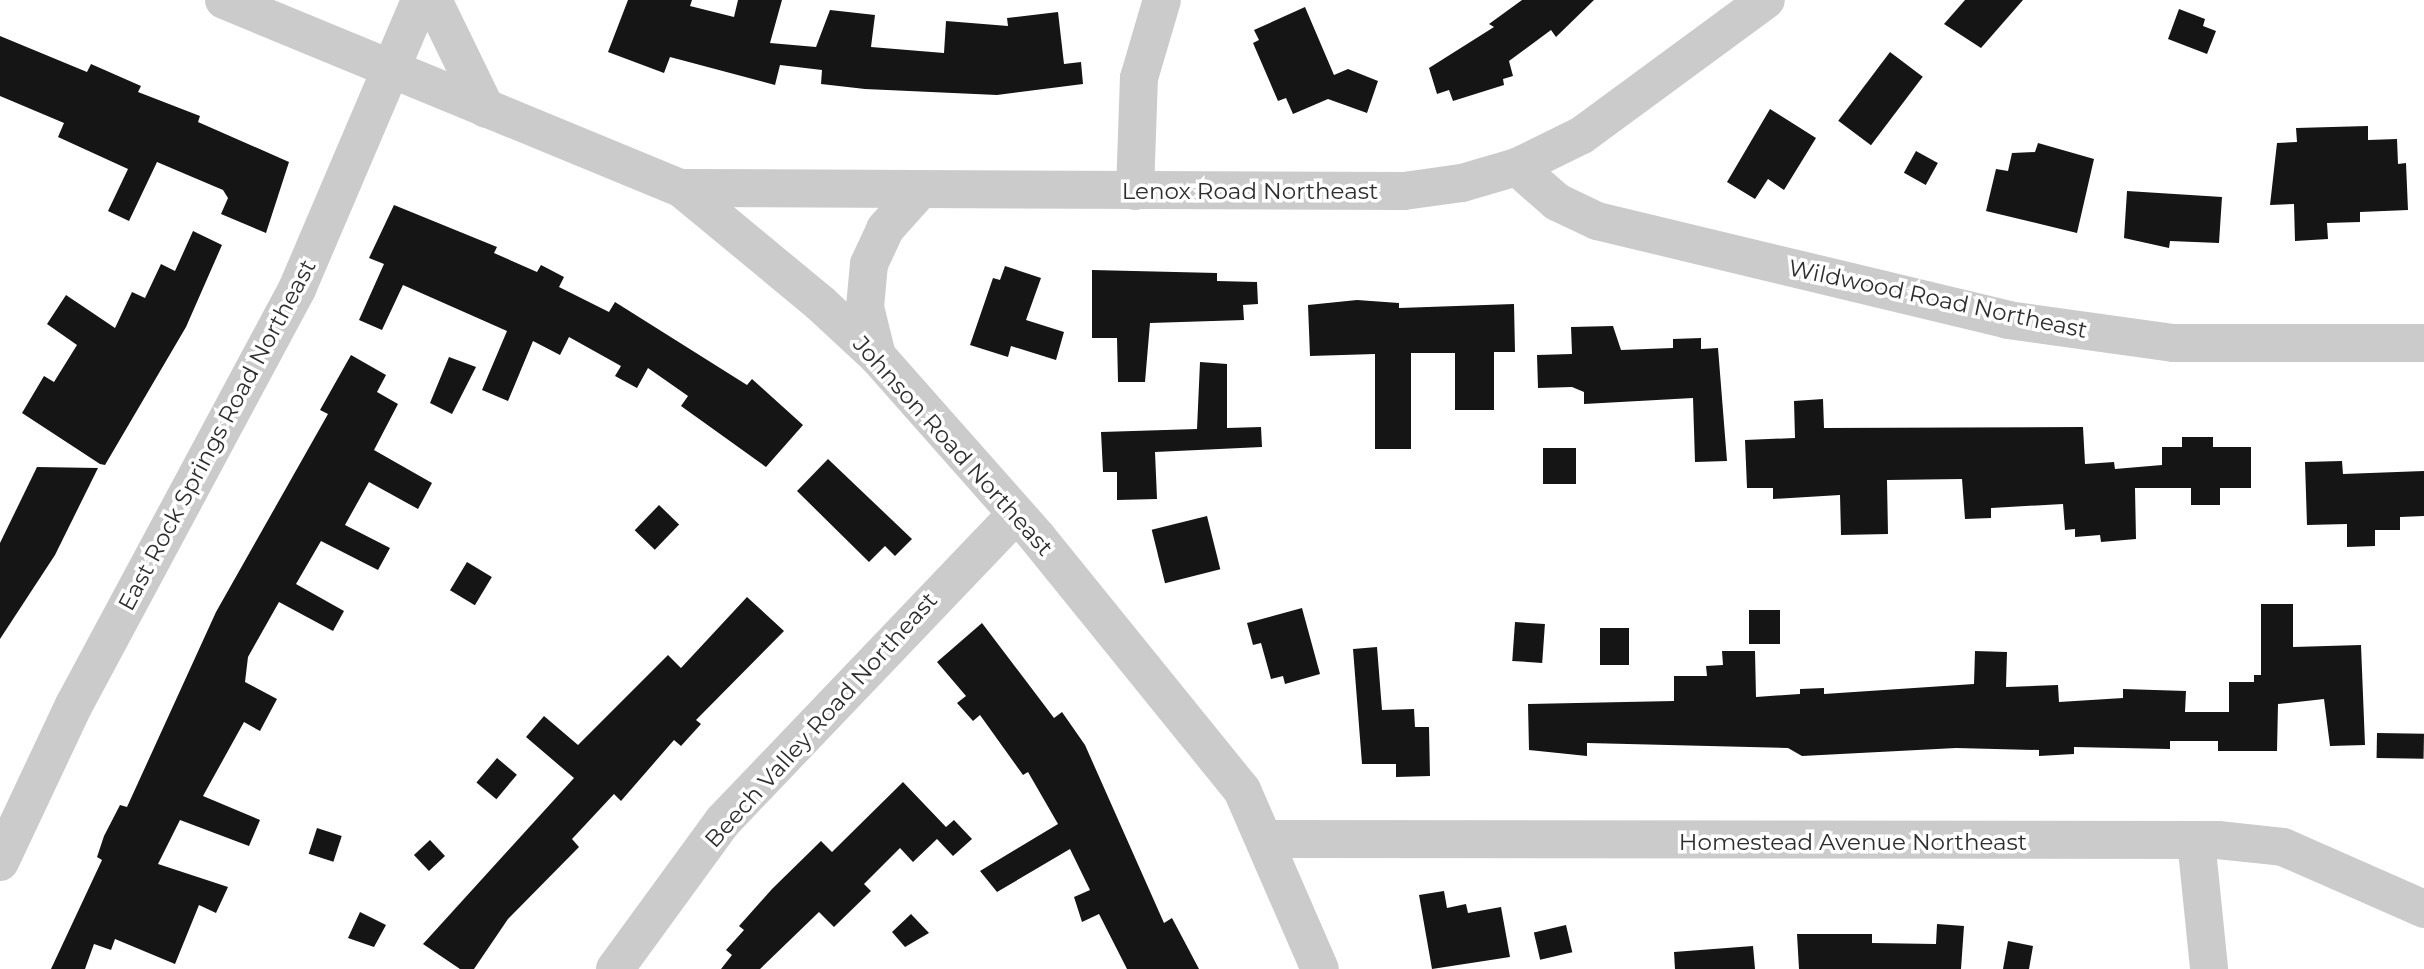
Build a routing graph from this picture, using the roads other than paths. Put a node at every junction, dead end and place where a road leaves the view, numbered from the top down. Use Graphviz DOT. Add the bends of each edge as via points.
graph roads {
  1 [pos="224,0"];
  2 [pos="420,0"];
  3 [pos="433,0"];
  4 [pos="1162,0"];
  5 [pos="1766,0"];
  6 [pos="392,72"];
  7 [pos="486,108"];
  8 [pos="1517,167"];
  9 [pos="681,188"];
  10 [pos="920,190"];
  11 [pos="1136,191"];
  12 [pos="2424,343"];
  13 [pos="877,356"];
  14 [pos="1014,516"];
  15 [pos="1269,839"];
  16 [pos="2196,840"];
  17 [pos="0,862"];
  18 [pos="2424,909"];
  19 [pos="615,969"];
  20 [pos="1320,969"];
  21 [pos="2209,969"];
  1 -- 6 [label="street, Johnson Road Northeast"];
  2 -- 6 [label="street, East Rock Springs Road Northeast"];
  3 -- 7 [label="street"];
  4 -- 11 [label="street" via="1139,78"];
  5 -- 8 [label="street, Lenox Road Northeast" via="1582,135"];
  6 -- 7 [label="street, Johnson Road Northeast"];
  6 -- 17 [label="street, East Rock Springs Road Northeast" via="297,289 74,705"];
  7 -- 9 [label="street, Johnson Road Northeast"];
  8 -- 11 [label="street, Lenox Road Northeast" via="1404,191"];
  8 -- 12 [label="street, Wildwood Road Northeast" via="1557,202 1597,221 2008,320 2173,342"];
  9 -- 10 [label="street, Lenox Road Northeast"];
  9 -- 13 [label="street, Johnson Road Northeast"];
  10 -- 11 [label="street, Lenox Road Northeast"];
  10 -- 13 [label="street" via="885,229 869,264 865,307"];
  13 -- 14 [label="street, Johnson Road Northeast"];
  14 -- 15 [label="street, Johnson Road Northeast" via="1242,790"];
  14 -- 19 [label="street, Beech Valley Road Northeast" via="723,821"];
  15 -- 16 [label="street, Homestead Avenue Northeast"];
  15 -- 20 [label="street, Johnson Road Northeast"];
  16 -- 18 [label="street, Homestead Avenue Northeast" via="2283,847"];
  16 -- 21 [label="street"];
}
